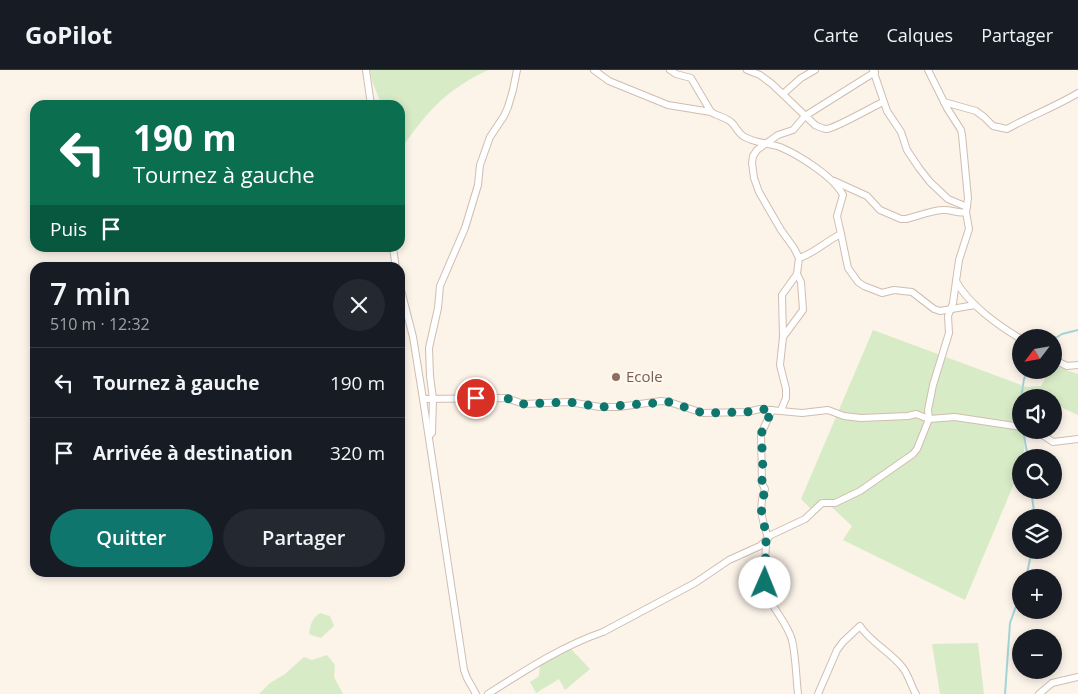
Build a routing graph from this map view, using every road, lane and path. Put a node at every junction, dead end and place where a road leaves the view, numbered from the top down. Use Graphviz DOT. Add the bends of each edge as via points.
graph roads {
  1 [pos="366,70"];
  2 [pos="517,70"];
  3 [pos="594,70"];
  4 [pos="670,70"];
  5 [pos="747,70"];
  6 [pos="815,70"];
  7 [pos="928,70"];
  8 [pos="874,71"];
  9 [pos="1078,93"];
  10 [pos="783,94"];
  11 [pos="370,100"];
  12 [pos="883,102"];
  13 [pos="944,102"];
  14 [pos="711,112"];
  15 [pos="806,116"];
  16 [pos="766,144"];
  17 [pos="834,181"];
  18 [pos="966,210"];
  19 [pos="841,234"];
  20 [pos="799,258"];
  21 [pos="797,274"];
  22 [pos="956,281"];
  23 [pos="975,305"];
  24 [pos="405,306"];
  25 [pos="949,310"];
  26 [pos="1012,333"];
  27 [pos="783,337"];
  28 [pos="1062,364"];
  29 [pos="1078,365"];
  30 [pos="433,398"];
  31 [pos="423,399"];
  32 [pos="772,410"];
  33 [pos="781,410"];
  34 [pos="929,420"];
  35 [pos="1012,425"];
  36 [pos="429,435"];
  37 [pos="1078,438"];
  38 [pos="1048,439"];
  39 [pos="767,539"];
  40 [pos="1078,677"];
  41 [pos="476,694"];
  42 [pos="488,694"];
  43 [pos="798,694"];
  44 [pos="818,694"];
  45 [pos="916,694"];
  46 [pos="1039,694"];
  1 -- 11 [label="street"];
  2 -- 30 [label="street" via="508,107 490,137 480,165 478,185 465,228 440,286 429,348"];
  3 -- 14 [label="street" via="609,81 668,105"];
  4 -- 14 [label="street" via="691,78"];
  5 -- 10 [label="street" via="760,75"];
  6 -- 10 [label="street"];
  7 -- 13 [label="street"];
  8 -- 12 [label="street"];
  8 -- 15 [label="street"];
  9 -- 13 [label="street" via="1007,129 993,126 976,111"];
  10 -- 15 [label="street"];
  12 -- 15 [label="street" via="829,129 815,125"];
  12 -- 18 [label="street" via="919,168 948,199"];
  13 -- 18 [label="street" via="961,130 968,198"];
  14 -- 16 [label="street" via="733,123 742,136"];
  15 -- 16 [label="street" via="793,130"];
  16 -- 17 [label="street" via="800,158"];
  16 -- 20 [label="street" via="753,156 754,178 759,192"];
  17 -- 18 [label="street" via="867,196 880,210 906,220 943,210 959,213"];
  17 -- 19 [label="street" via="843,195 837,216"];
  18 -- 22 [label="street" via="969,229"];
  19 -- 20 [label="street"];
  19 -- 25 [label="street" via="848,268 858,282 876,292 912,292 940,311"];
  20 -- 21 [label="street"];
  21 -- 27 [label="street" via="782,295"];
  21 -- 27 [label="street" via="801,282 803,310"];
  22 -- 23 [label="street"];
  22 -- 25 [label="street"];
  23 -- 25 [label="street"];
  23 -- 26 [label="street"];
  24 -- 31 [label="street"];
  25 -- 34 [label="street" via="949,333 933,384"];
  27 -- 33 [label="street" via="780,364 786,398"];
  28 -- 29 [label="street"];
  30 -- 31 [label="street"];
  30 -- 32 [label="street" via="506,398 524,404 569,402 600,407 669,402 716,414"];
  30 -- 36 [label="street" via="432,433"];
  31 -- 36 [label="street"];
  32 -- 33 [label="street"];
  32 -- 39 [label="street" via="761,434 762,483 766,489 760,502"];
  33 -- 34 [label="street" via="802,413 828,410 861,418 916,414"];
  34 -- 35 [label="street" via="955,417"];
  34 -- 39 [label="street" via="913,454 860,491 835,503 822,503 804,519"];
  36 -- 41 [label="street" via="464,670"];
  37 -- 38 [label="street" via="1053,442"];
  39 -- 42 [label="street" via="695,583 587,637"];
  39 -- 43 [label="street" via="766,588 792,641"];
  40 -- 46 [label="street" via="1052,683"];
  44 -- 45 [label="street" via="837,650 860,626 904,668"];
}
